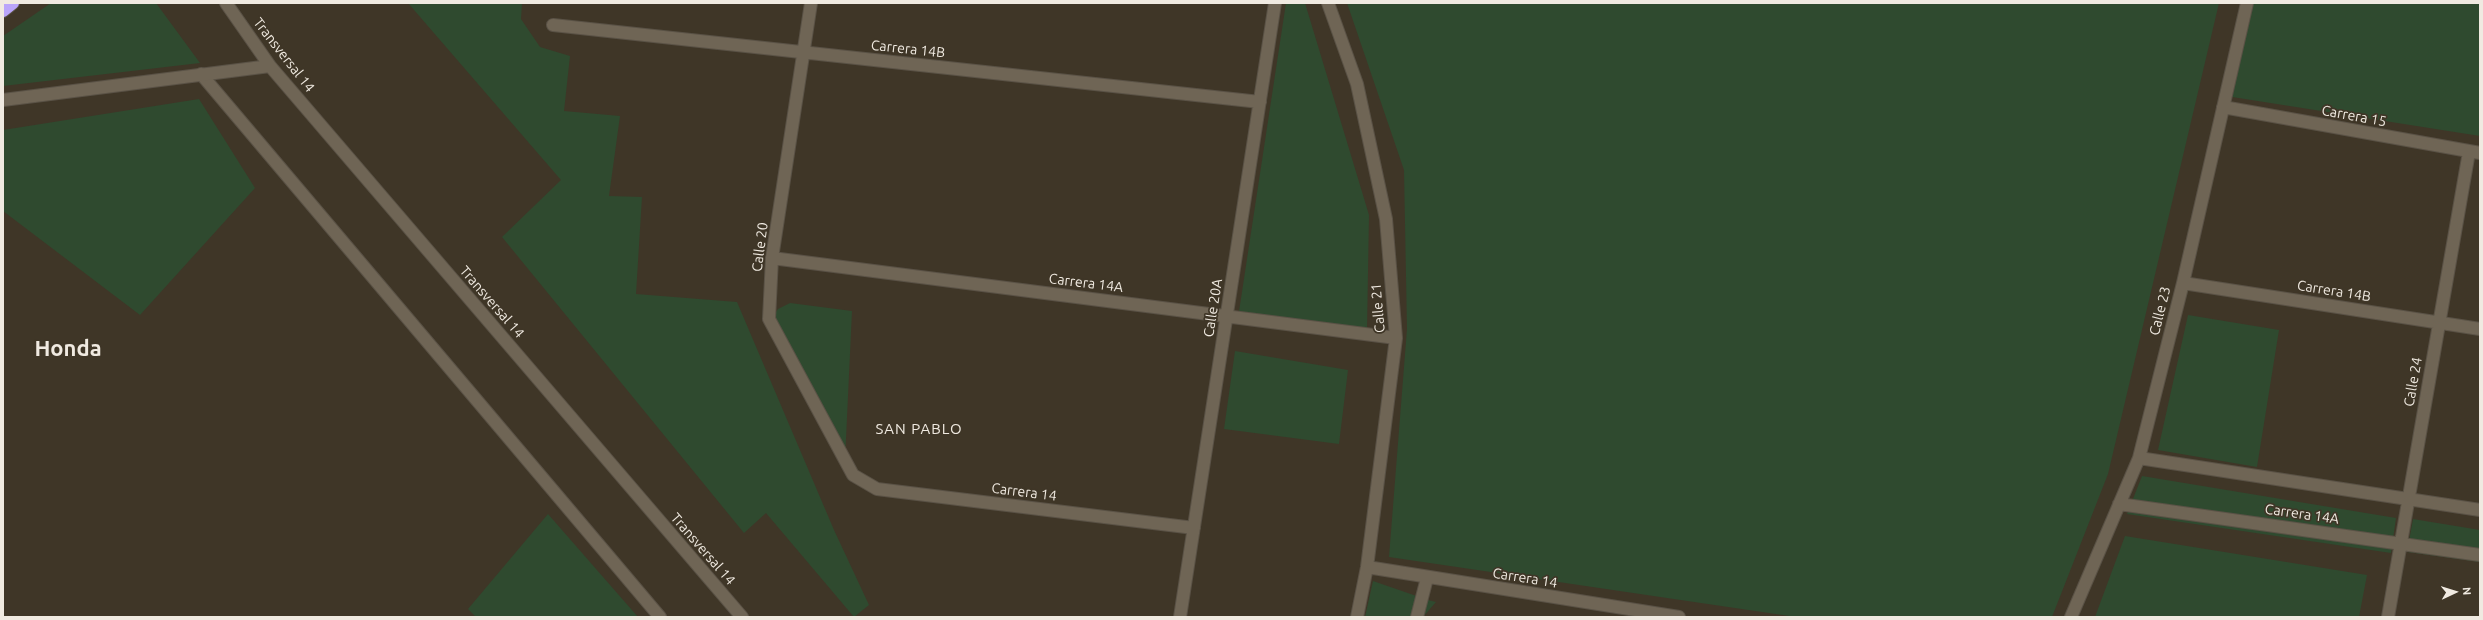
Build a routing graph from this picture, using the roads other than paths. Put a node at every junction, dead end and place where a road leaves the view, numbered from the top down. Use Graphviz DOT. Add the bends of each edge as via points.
graph roads {
  1 [pos="13,3"];
  2 [pos="226,3"];
  3 [pos="811,3"];
  4 [pos="1275,3"];
  5 [pos="1328,3"];
  6 [pos="2247,3"];
  7 [pos="3,11"];
  8 [pos="552,25"];
  9 [pos="804,52"];
  10 [pos="270,66"];
  11 [pos="201,74"];
  12 [pos="3,100"];
  13 [pos="1260,102"];
  14 [pos="2223,107"];
  15 [pos="2474,153"];
  16 [pos="772,258"];
  17 [pos="2183,283"];
  18 [pos="1227,316"];
  19 [pos="2438,323"];
  20 [pos="2480,329"];
  21 [pos="1396,338"];
  22 [pos="2139,458"];
  23 [pos="853,476"];
  24 [pos="2408,497"];
  25 [pos="2119,504"];
  26 [pos="2480,510"];
  27 [pos="1194,528"];
  28 [pos="2400,543"];
  29 [pos="2480,555"];
  30 [pos="1367,567"];
  31 [pos="1427,578"];
  32 [pos="660,617"];
  33 [pos="742,617"];
  34 [pos="1180,617"];
  35 [pos="1357,617"];
  36 [pos="1417,617"];
  37 [pos="1679,617"];
  38 [pos="2071,617"];
  39 [pos="2388,617"];
  1 -- 7 [label="highway"];
  2 -- 10 [label="street, Transversal 14"];
  3 -- 9 [label="street, Calle 20"];
  4 -- 13 [label="street, Calle 20A"];
  5 -- 21 [label="street, Calle 21" via="1357,84 1386,219"];
  6 -- 14 [label="street, Calle 23"];
  8 -- 9 [label="street, Carrera 14B"];
  9 -- 13 [label="street, Carrera 14B"];
  9 -- 16 [label="street, Calle 20"];
  10 -- 11 [label="street"];
  10 -- 33 [label="street, Transversal 14"];
  11 -- 12 [label="street"];
  11 -- 32 [label="street"];
  13 -- 18 [label="street, Calle 20A"];
  14 -- 15 [label="street, Carrera 15"];
  14 -- 17 [label="street, Calle 23"];
  15 -- 19 [label="street, Calle 24"];
  16 -- 18 [label="street, Carrera 14A"];
  16 -- 23 [label="street, Calle 20" via="769,319"];
  17 -- 19 [label="street, Carrera 14B"];
  17 -- 22 [label="street, Calle 23"];
  18 -- 21 [label="street, Carrera 14A"];
  18 -- 27 [label="street, Calle 20A"];
  19 -- 20 [label="street, Carrera 14B"];
  19 -- 24 [label="street, Calle 24"];
  21 -- 30 [label="street, Calle 21"];
  22 -- 24 [label="street"];
  22 -- 25 [label="street, Calle 23"];
  23 -- 27 [label="street, Carrera 14" via="877,489"];
  24 -- 26 [label="street"];
  24 -- 28 [label="street, Calle 24"];
  25 -- 28 [label="street, Carrera 14A"];
  25 -- 38 [label="street, Calle 23"];
  27 -- 34 [label="street, Calle 20A"];
  28 -- 29 [label="street, Carrera 14A"];
  28 -- 39 [label="street, Calle 24"];
  30 -- 31 [label="street, Carrera 14"];
  30 -- 35 [label="street, Calle 21"];
  31 -- 36 [label="street"];
  31 -- 37 [label="street, Carrera 14"];
}
